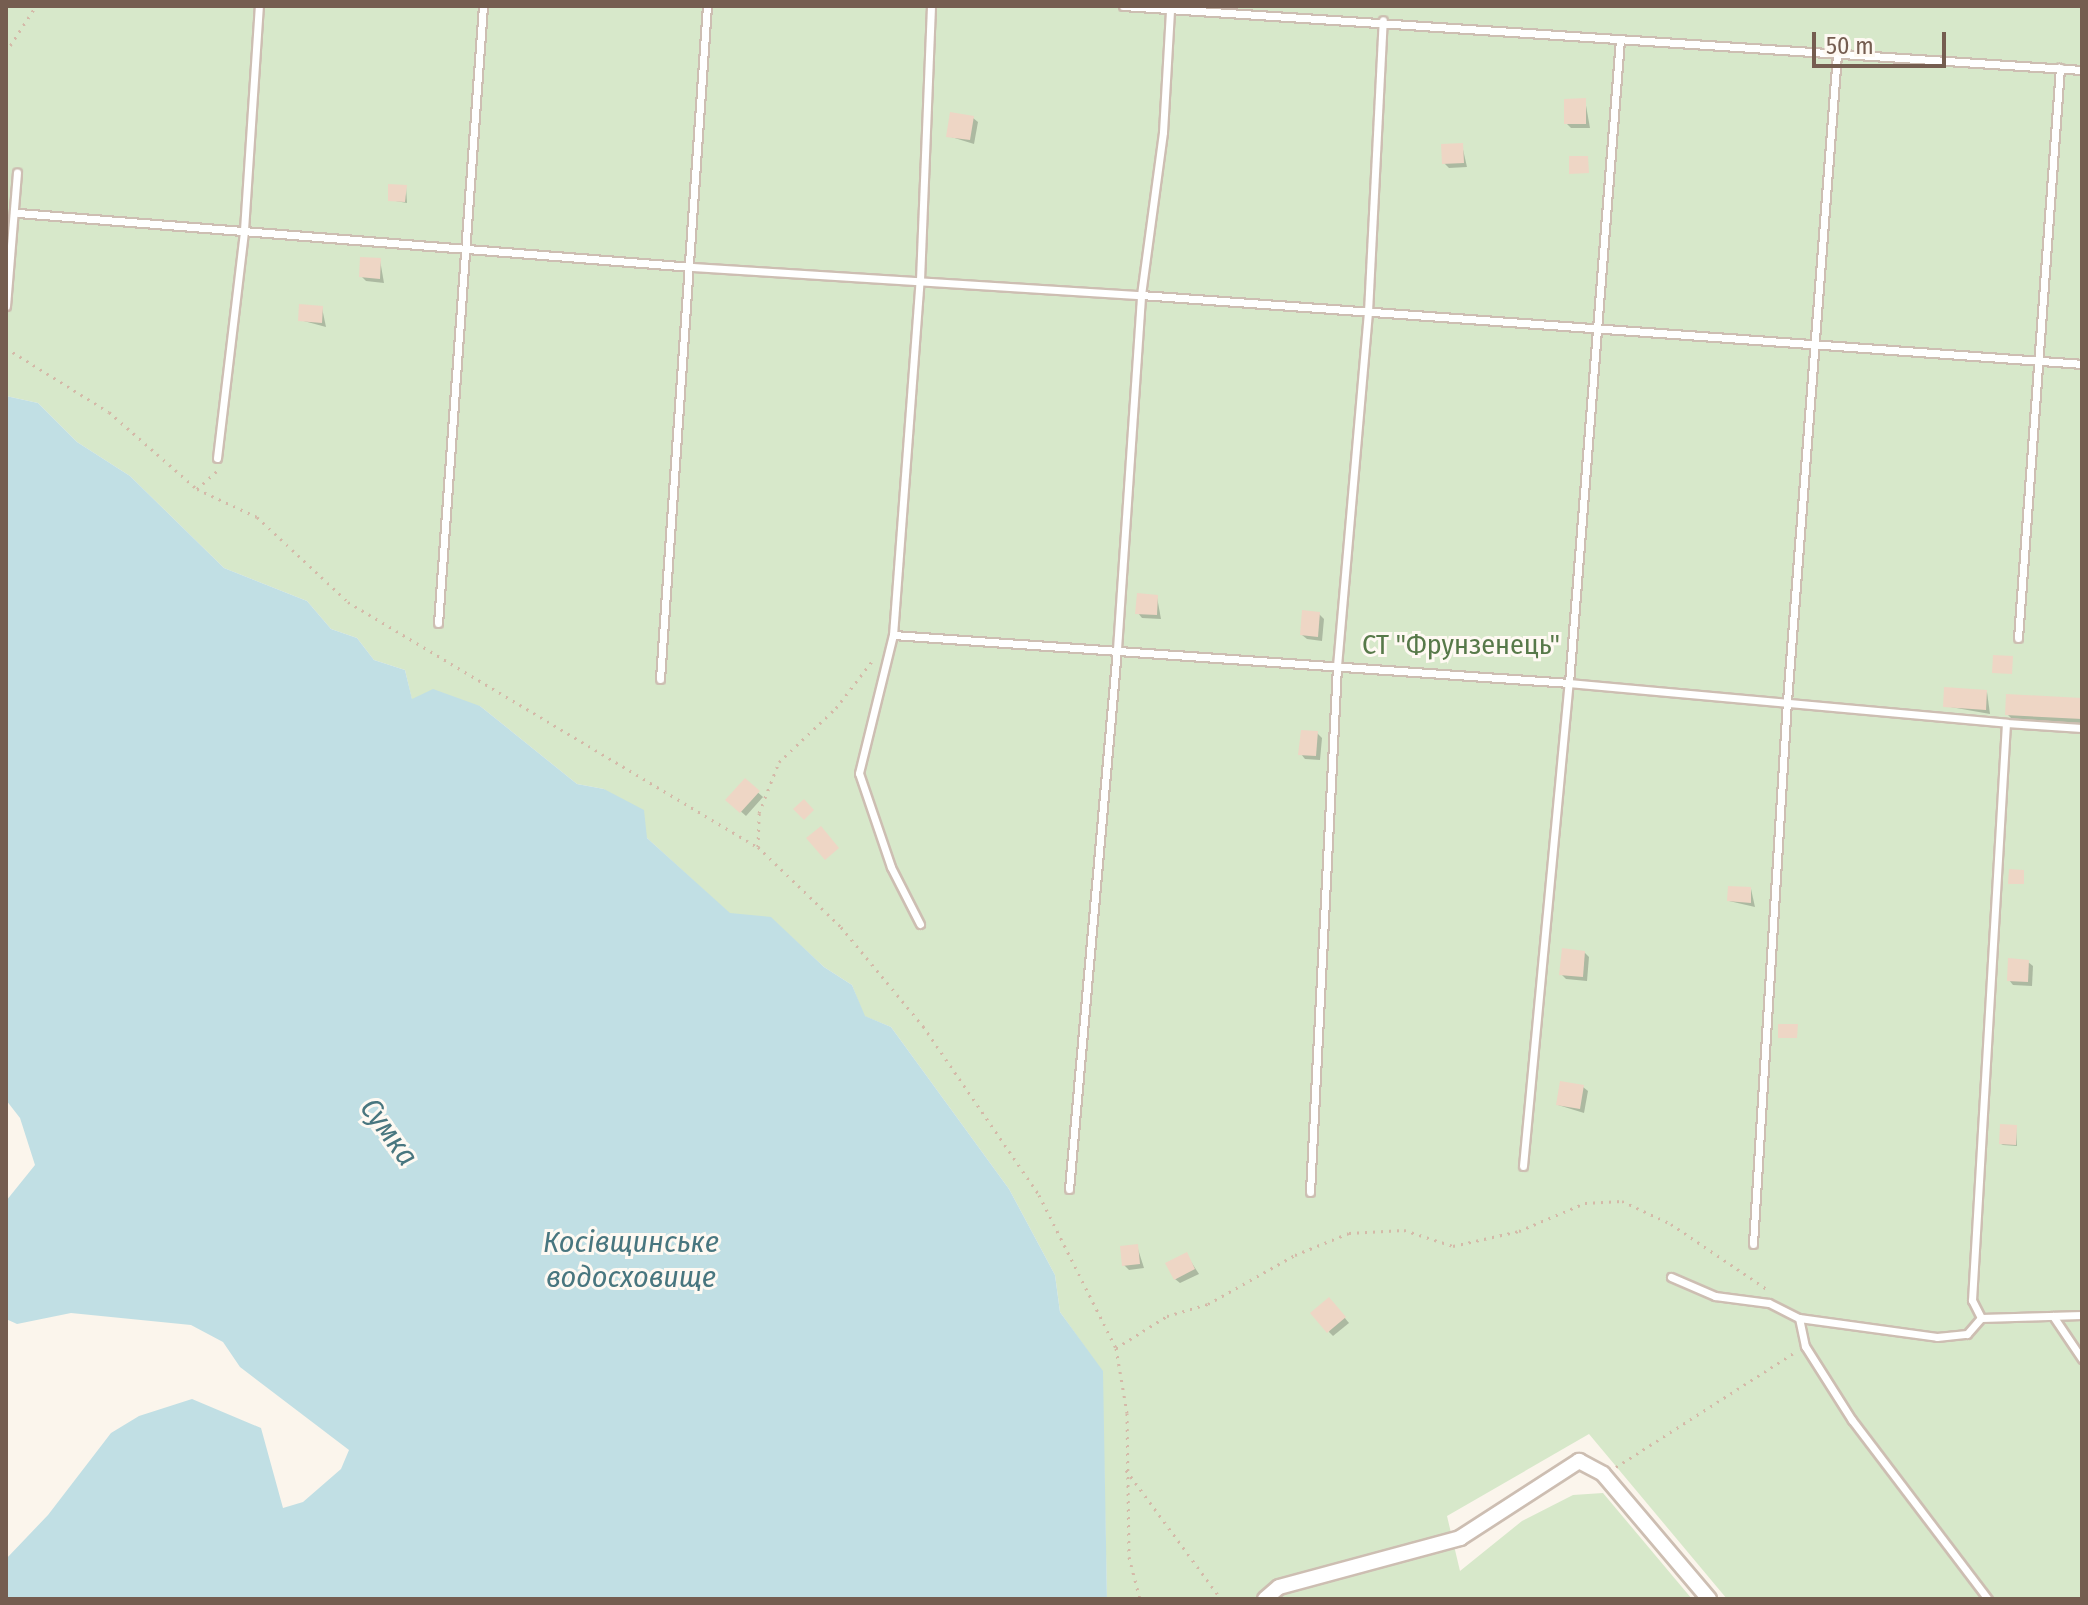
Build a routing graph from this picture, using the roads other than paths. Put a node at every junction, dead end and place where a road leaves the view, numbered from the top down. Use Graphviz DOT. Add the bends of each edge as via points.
graph roads {
  1 [pos="259,6"];
  2 [pos="483,6"];
  3 [pos="707,6"];
  4 [pos="931,6"];
  5 [pos="1123,6"];
  6 [pos="1170,10"];
  7 [pos="1383,20"];
  8 [pos="1620,39"];
  9 [pos="1837,54"];
  10 [pos="2060,68"];
  11 [pos="2082,70"];
  12 [pos="17,172"];
  13 [pos="18,213"];
  14 [pos="244,230"];
  15 [pos="469,250"];
  16 [pos="692,267"];
  17 [pos="920,280"];
  18 [pos="1141,295"];
  19 [pos="6,306"];
  20 [pos="1368,312"];
  21 [pos="1593,330"];
  22 [pos="1814,347"];
  23 [pos="2040,360"];
  24 [pos="2082,364"];
  25 [pos="217,458"];
  26 [pos="438,623"];
  27 [pos="893,635"];
  28 [pos="2018,638"];
  29 [pos="1117,649"];
  30 [pos="1337,666"];
  31 [pos="660,679"];
  32 [pos="1569,683"];
  33 [pos="1787,701"];
  34 [pos="2006,723"];
  35 [pos="2082,728"];
  36 [pos="920,924"];
  37 [pos="1523,1166"];
  38 [pos="1069,1189"];
  39 [pos="1310,1192"];
  40 [pos="1753,1244"];
  41 [pos="1671,1277"];
  42 [pos="2082,1315"];
  43 [pos="2053,1316"];
  44 [pos="1799,1318"];
  45 [pos="1981,1318"];
  46 [pos="2082,1359"];
  47 [pos="1265,1599"];
  48 [pos="1709,1599"];
  49 [pos="1988,1599"];
  1 -- 14 [label="lane"];
  2 -- 15 [label="lane"];
  3 -- 16 [label="lane"];
  4 -- 17 [label="lane"];
  5 -- 6 [label="lane"];
  6 -- 7 [label="lane"];
  6 -- 18 [label="lane" via="1163,132"];
  7 -- 8 [label="lane"];
  7 -- 20 [label="lane"];
  8 -- 9 [label="lane"];
  8 -- 21 [label="lane"];
  9 -- 10 [label="lane"];
  9 -- 22 [label="lane"];
  10 -- 11 [label="lane"];
  10 -- 23 [label="lane"];
  12 -- 13 [label="lane"];
  13 -- 14 [label="lane"];
  13 -- 19 [label="lane"];
  14 -- 15 [label="lane"];
  14 -- 25 [label="lane"];
  15 -- 16 [label="lane"];
  15 -- 26 [label="lane"];
  16 -- 17 [label="lane"];
  16 -- 31 [label="lane"];
  17 -- 18 [label="lane"];
  17 -- 27 [label="lane"];
  18 -- 20 [label="lane"];
  18 -- 29 [label="lane"];
  20 -- 21 [label="lane"];
  20 -- 30 [label="lane"];
  21 -- 22 [label="lane"];
  21 -- 32 [label="lane"];
  22 -- 23 [label="lane"];
  22 -- 33 [label="lane"];
  23 -- 24 [label="lane"];
  23 -- 28 [label="lane"];
  27 -- 29 [label="lane"];
  27 -- 36 [label="lane" via="859,773 891,867"];
  29 -- 30 [label="lane"];
  29 -- 38 [label="lane"];
  30 -- 32 [label="lane"];
  30 -- 39 [label="lane"];
  32 -- 33 [label="lane"];
  32 -- 37 [label="lane"];
  33 -- 34 [label="lane"];
  33 -- 40 [label="lane"];
  34 -- 35 [label="lane"];
  34 -- 45 [label="lane" via="1972,1300"];
  41 -- 44 [label="lane" via="1715,1296 1769,1303"];
  42 -- 43 [label="lane"];
  43 -- 45 [label="lane"];
  43 -- 46 [label="lane"];
  44 -- 45 [label="lane" via="1937,1337 1967,1334"];
  44 -- 49 [label="lane" via="1805,1346 1852,1420"];
  47 -- 48 [label="street" via="1279,1587 1460,1538 1579,1461 1603,1474"];
}
